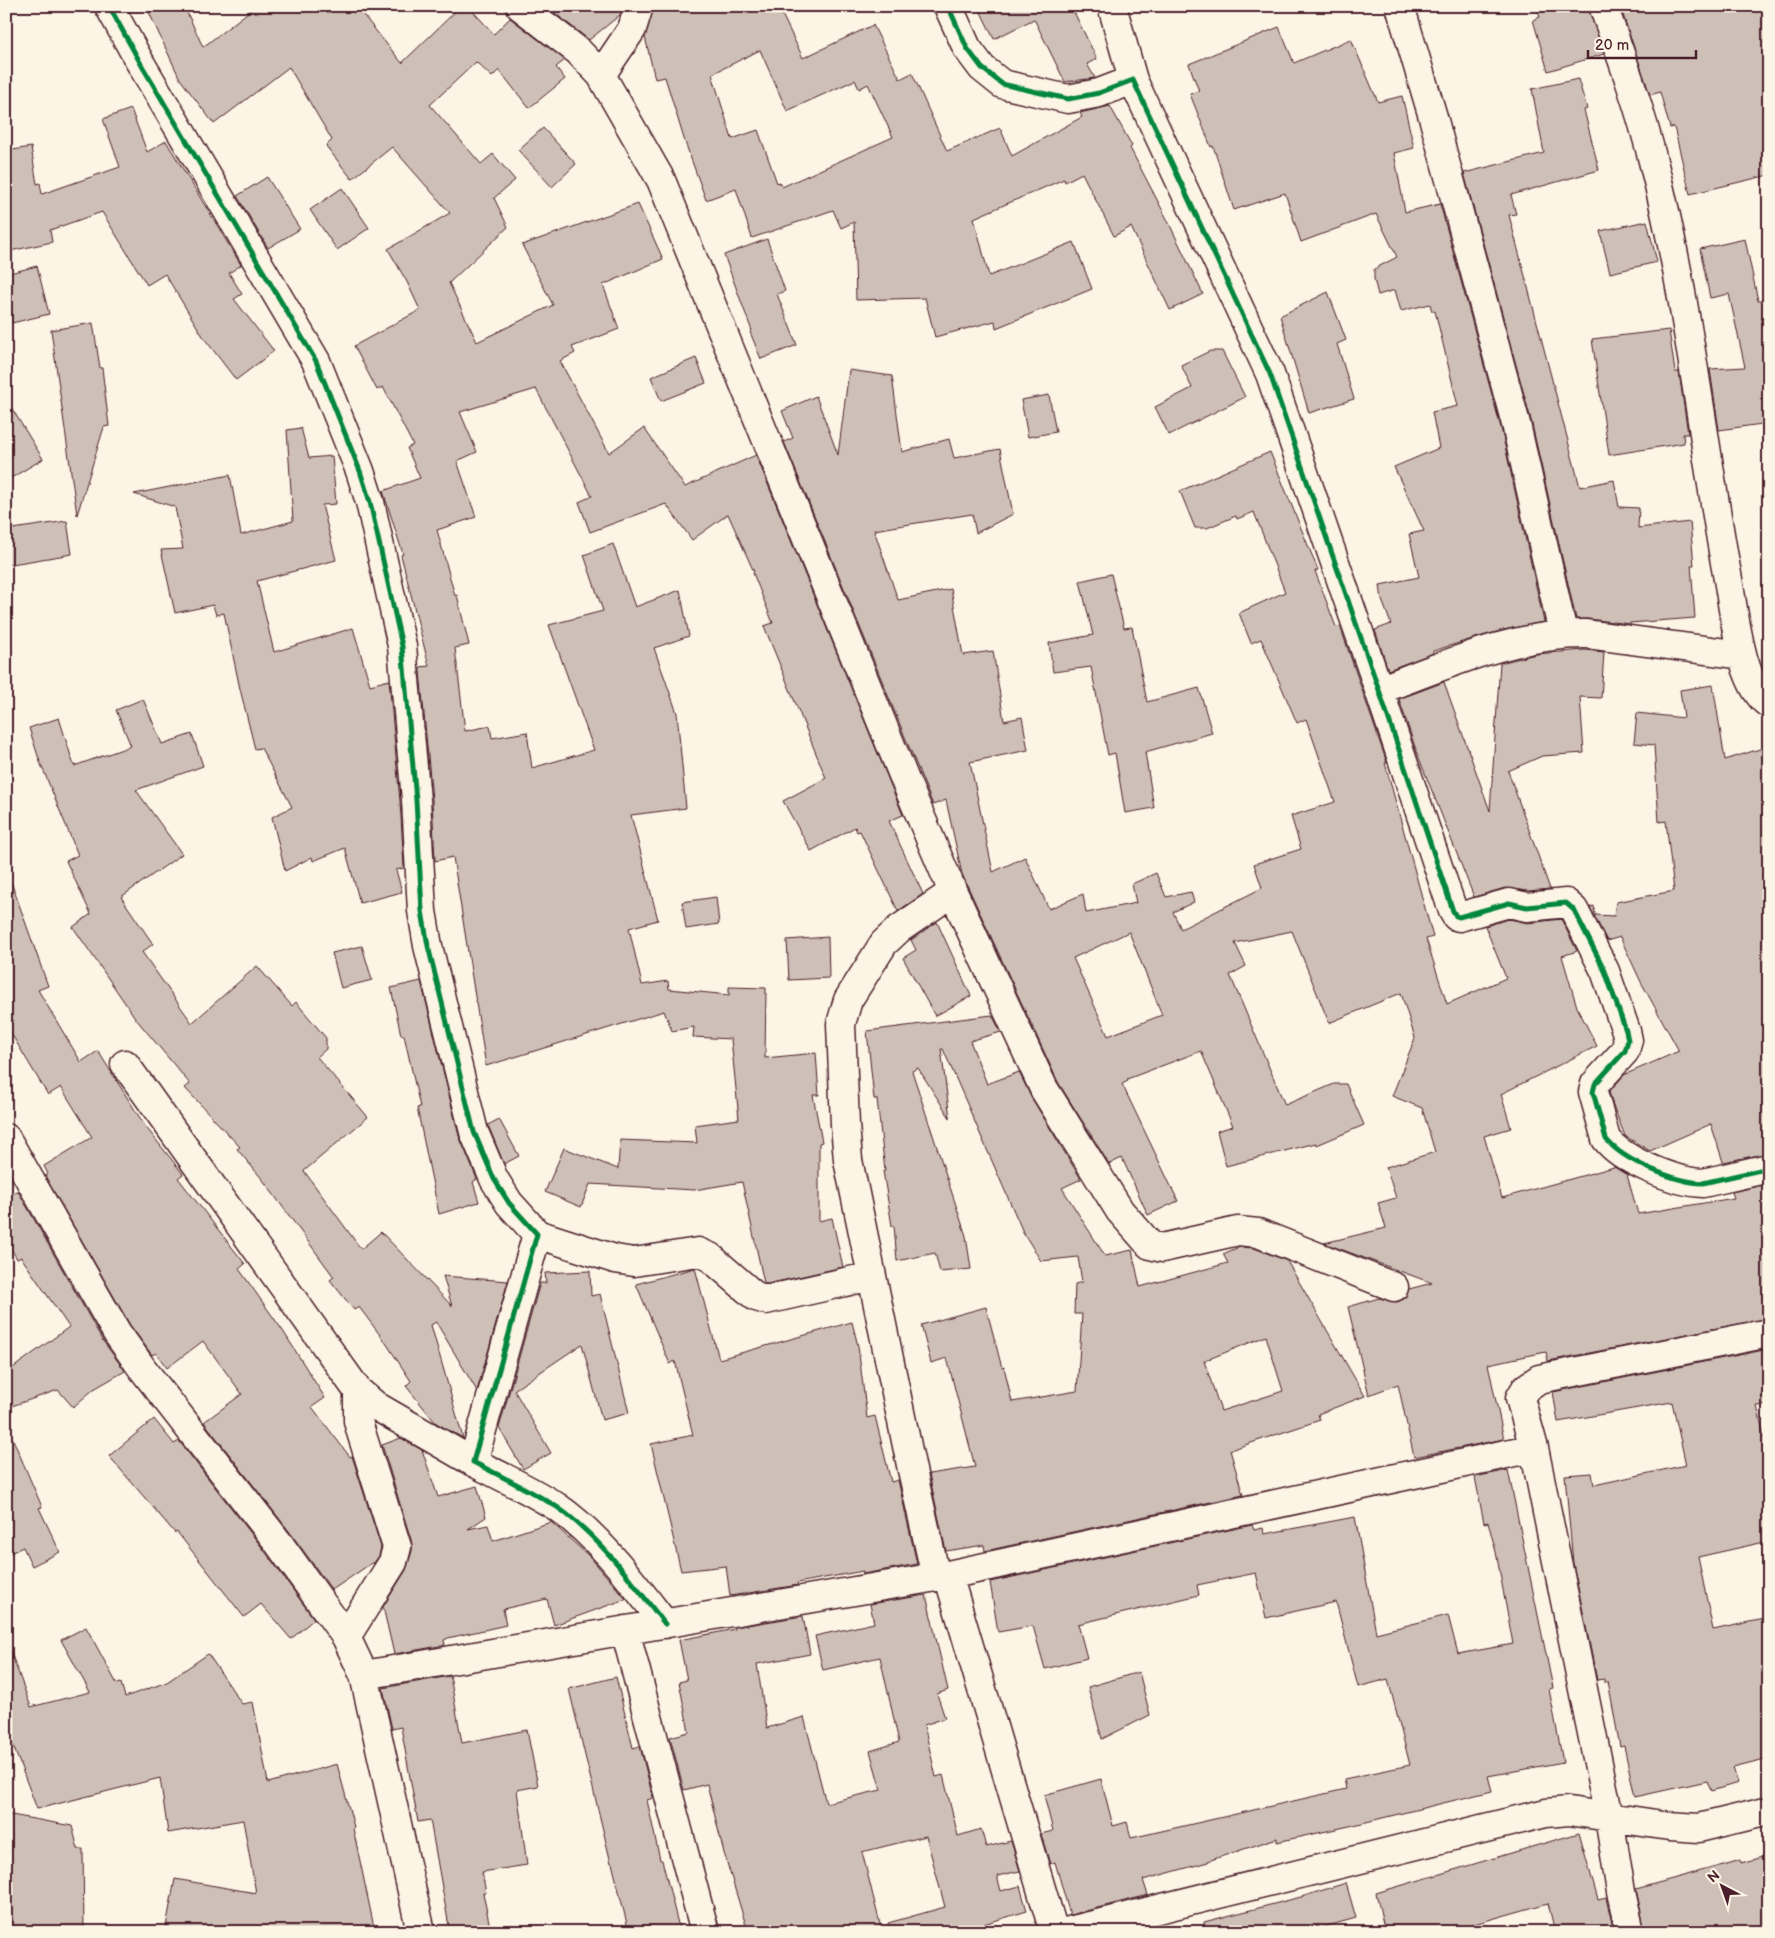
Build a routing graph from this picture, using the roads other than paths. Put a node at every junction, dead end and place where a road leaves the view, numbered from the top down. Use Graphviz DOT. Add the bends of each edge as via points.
graph roads {
  1 [pos="109,6"];
  2 [pos="520,6"];
  3 [pos="639,6"];
  4 [pos="948,6"];
  5 [pos="1112,6"];
  6 [pos="1400,6"];
  7 [pos="1604,6"];
  8 [pos="601,74"];
  9 [pos="1134,80"];
  10 [pos="1563,633"];
  11 [pos="1742,655"];
  12 [pos="1379,690"];
  13 [pos="1769,704"];
  14 [pos="953,892"];
  15 [pos="125,1064"];
  16 [pos="6,1138"];
  17 [pos="1769,1168"];
  18 [pos="537,1234"];
  19 [pos="872,1276"];
  20 [pos="1394,1287"];
  21 [pos="1769,1333"];
  22 [pos="358,1391"];
  23 [pos="1534,1448"];
  24 [pos="473,1462"];
  25 [pos="942,1576"];
  26 [pos="666,1624"];
  27 [pos="626,1630"];
  28 [pos="346,1637"];
  29 [pos="364,1675"];
  30 [pos="1769,1811"];
  31 [pos="1609,1816"];
  32 [pos="421,1932"];
  33 [pos="705,1932"];
  34 [pos="1054,1932"];
  35 [pos="1065,1932"];
  36 [pos="1630,1932"];
  1 -- 18 [label="street" via="316,361 360,471 402,646 422,911 428,946 474,1132 494,1180 509,1203"];
  2 -- 8 [label="street" via="578,51"];
  3 -- 8 [label="street" via="632,29"];
  4 -- 9 [label="street" via="966,48 982,68 1002,84 1068,99 1099,93"];
  5 -- 9 [label="street"];
  6 -- 10 [label="street" via="1516,424"];
  7 -- 11 [label="street" via="1654,164 1681,292"];
  8 -- 14 [label="street" via="661,180"];
  9 -- 12 [label="street" via="1270,374"];
  10 -- 11 [label="street"];
  10 -- 12 [label="street" via="1479,652"];
  11 -- 13 [label="street" via="1749,679"];
  12 -- 17 [label="street" via="1456,916 1509,903 1527,907 1566,903 1574,910 1605,971 1628,1040 1625,1051 1595,1084 1593,1092 1606,1139 1644,1167 1693,1182 1703,1183"];
  14 -- 19 [label="street" via="884,943 848,1000 841,1024 848,1160"];
  14 -- 20 [label="street" via="1044,1089 1120,1210 1150,1245 1162,1248 1238,1231 1258,1233"];
  15 -- 22 [label="street"];
  16 -- 28 [label="street" via="117,1333 278,1541"];
  18 -- 19 [label="street" via="634,1262 698,1252 710,1258 756,1297 766,1300"];
  18 -- 24 [label="street"];
  19 -- 25 [label="street"];
  21 -- 23 [label="street" via="1538,1379 1526,1388 1520,1398"];
  22 -- 24 [label="street" via="376,1406"];
  22 -- 28 [label="street" via="360,1432 397,1547 392,1562"];
  23 -- 25 [label="street"];
  23 -- 31 [label="street"];
  24 -- 26 [label="street" via="535,1494 581,1527"];
  25 -- 26 [label="street"];
  25 -- 34 [label="street"];
  26 -- 27 [label="street"];
  27 -- 29 [label="street"];
  27 -- 33 [label="street"];
  28 -- 29 [label="street"];
  29 -- 32 [label="street"];
  30 -- 31 [label="street" via="1699,1828"];
  31 -- 35 [label="street" via="1569,1811 1546,1813"];
  31 -- 36 [label="street"];
}
